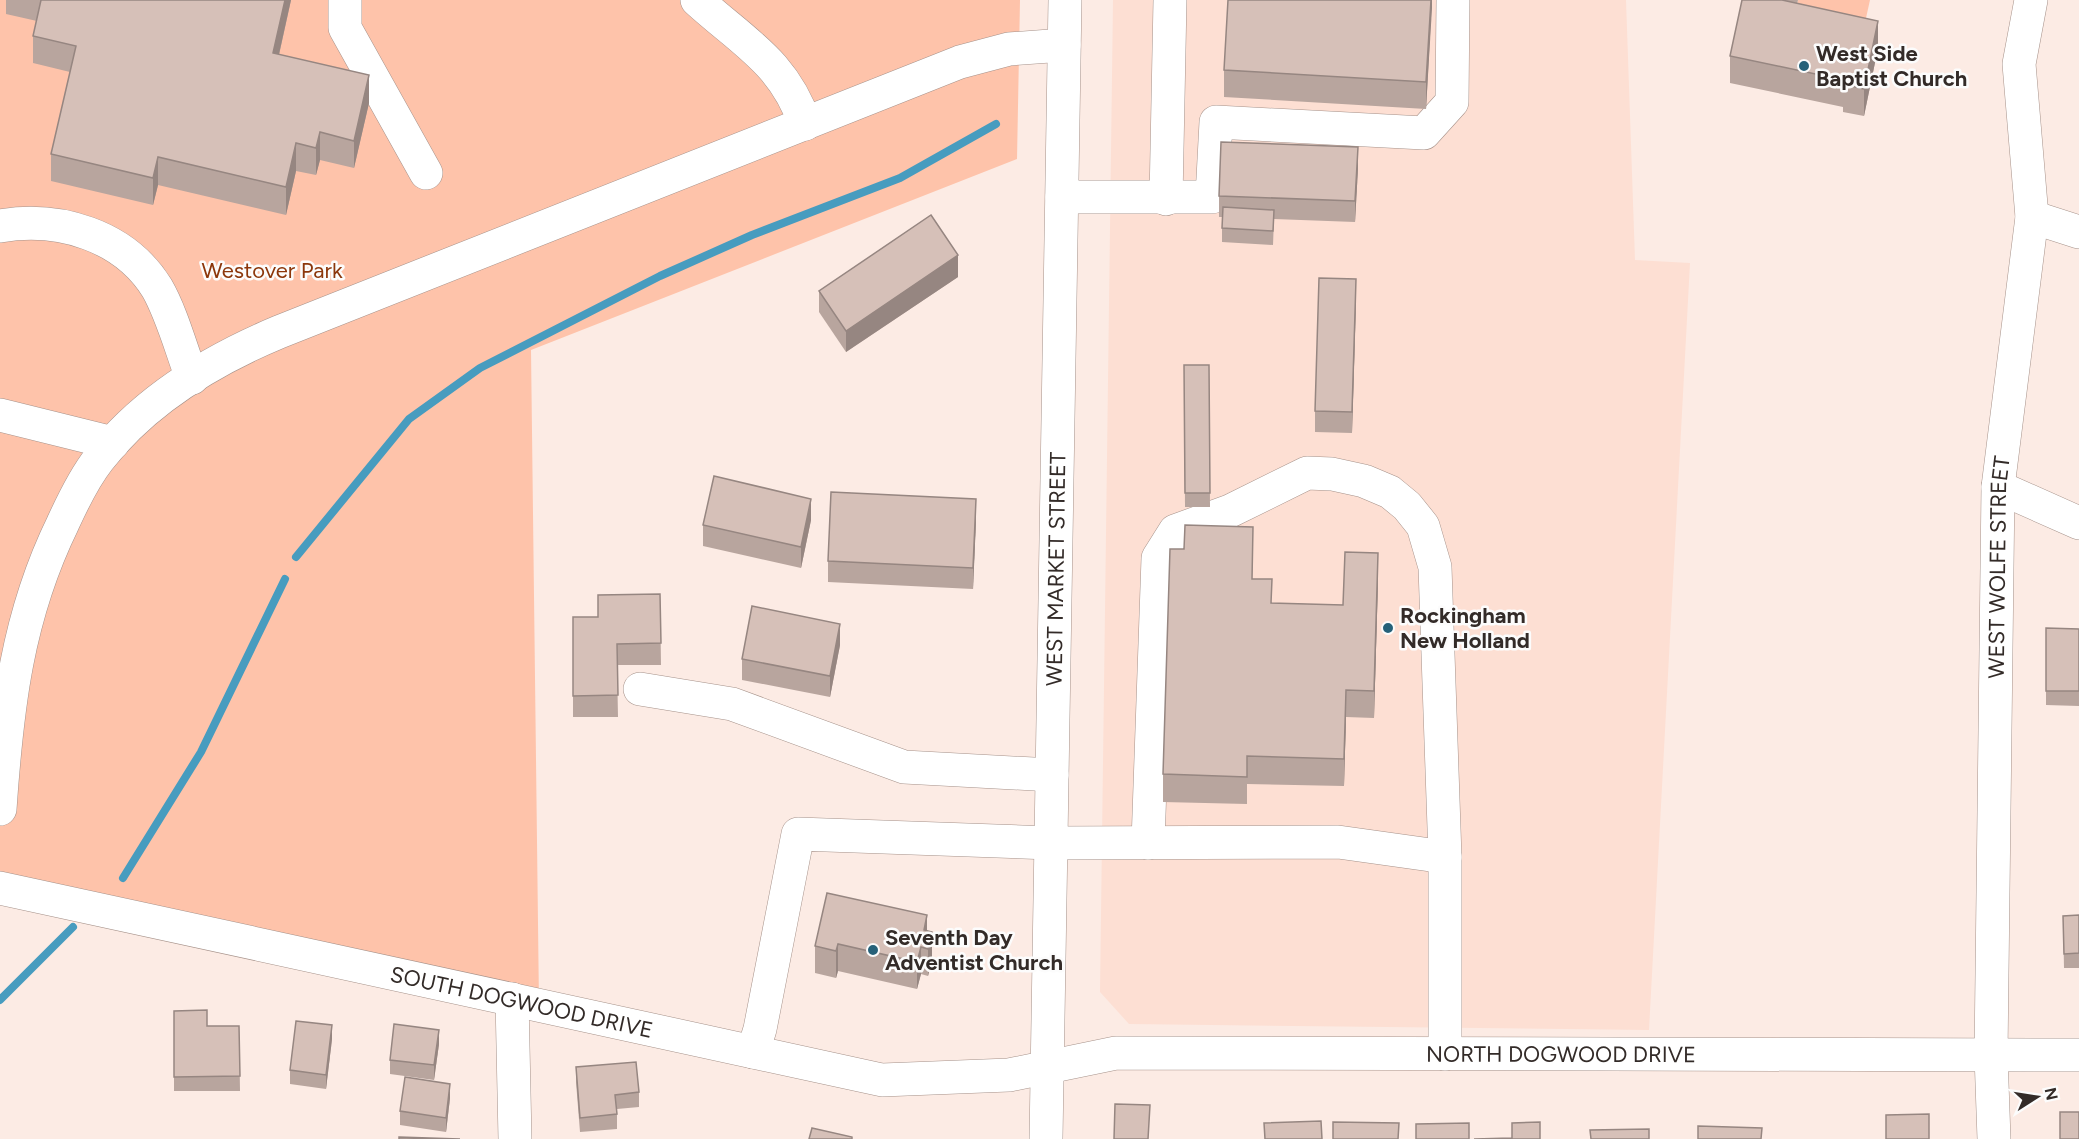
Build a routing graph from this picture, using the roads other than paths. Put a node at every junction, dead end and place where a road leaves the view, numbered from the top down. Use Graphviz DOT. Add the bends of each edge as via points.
graph roads {
  1 [pos="345,0"];
  2 [pos="697,0"];
  3 [pos="1065,0"];
  4 [pos="1170,0"];
  5 [pos="1453,0"];
  6 [pos="2031,0"];
  7 [pos="1064,45"];
  8 [pos="805,124"];
  9 [pos="426,173"];
  10 [pos="1062,197"];
  11 [pos="1166,199"];
  12 [pos="2032,216"];
  13 [pos="0,226"];
  14 [pos="2079,232"];
  15 [pos="192,378"];
  16 [pos="0,415"];
  17 [pos="113,443"];
  18 [pos="1998,487"];
  19 [pos="2079,523"];
  20 [pos="640,689"];
  21 [pos="1052,775"];
  22 [pos="0,809"];
  23 [pos="1050,843"];
  24 [pos="1148,843"];
  25 [pos="1445,857"];
  26 [pos="0,888"];
  27 [pos="512,999"];
  28 [pos="753,1052"];
  29 [pos="1445,1054"];
  30 [pos="1991,1055"];
  31 [pos="2079,1055"];
  32 [pos="1046,1069"];
  33 [pos="514,1139"];
  34 [pos="1046,1139"];
  35 [pos="1994,1139"];
  1 -- 9 [label="street" via="345,28"];
  2 -- 8 [label="street" via="780,74"];
  3 -- 7 [label="street, WEST MARKET STREET"];
  4 -- 11 [label="street"];
  5 -- 11 [label="street" via="1452,102 1424,134 1216,122 1212,197"];
  6 -- 12 [label="street, WEST WOLFE STREET" via="2019,64"];
  7 -- 8 [label="street" via="987,54"];
  7 -- 10 [label="street, WEST MARKET STREET"];
  8 -- 15 [label="street" via="279,332 238,350"];
  10 -- 11 [label="street"];
  10 -- 21 [label="street, WEST MARKET STREET"];
  12 -- 14 [label="street"];
  12 -- 18 [label="street, WEST WOLFE STREET"];
  13 -- 15 [label="street" via="32,222 80,230 106,239 136,261 157,289"];
  15 -- 17 [label="street"];
  16 -- 17 [label="street"];
  17 -- 22 [label="street" via="78,493 55,539 31,603 9,699"];
  18 -- 19 [label="street"];
  18 -- 30 [label="street, WEST WOLFE STREET"];
  20 -- 21 [label="street" via="732,705 904,767"];
  21 -- 23 [label="street, WEST MARKET STREET"];
  23 -- 24 [label="street"];
  23 -- 28 [label="street" via="798,834"];
  23 -- 32 [label="street, WEST MARKET STREET"];
  24 -- 25 [label="street" via="1338,842"];
  24 -- 25 [label="street" via="1158,558 1175,531 1230,511 1307,473 1348,477 1386,489 1407,506 1429,541 1439,621"];
  25 -- 29 [label="street"];
  26 -- 27 [label="street, SOUTH DOGWOOD DRIVE"];
  27 -- 28 [label="street, SOUTH DOGWOOD DRIVE"];
  27 -- 33 [label="street"];
  28 -- 32 [label="street, SOUTH DOGWOOD DRIVE" via="882,1080 1009,1076"];
  29 -- 30 [label="street, NORTH DOGWOOD DRIVE"];
  29 -- 32 [label="street, NORTH DOGWOOD DRIVE" via="1116,1053"];
  30 -- 31 [label="street, NORTH DOGWOOD DRIVE"];
  30 -- 35 [label="street, WEST WOLFE STREET"];
  32 -- 34 [label="street, WEST MARKET STREET"];
}
